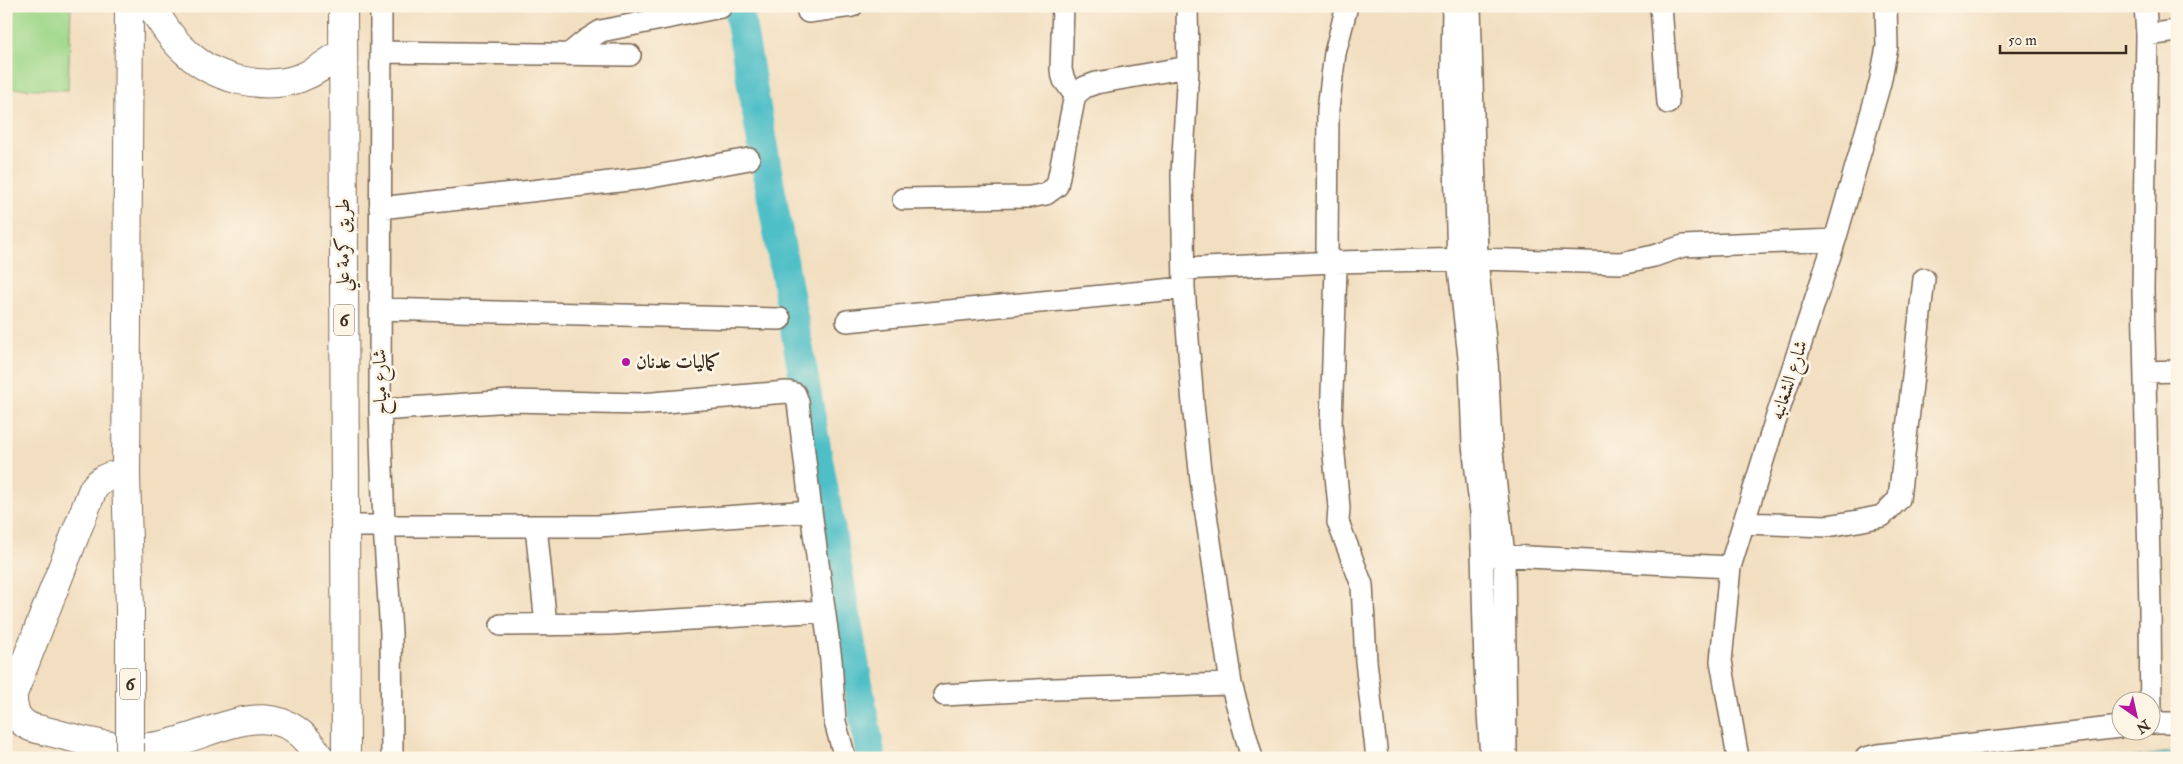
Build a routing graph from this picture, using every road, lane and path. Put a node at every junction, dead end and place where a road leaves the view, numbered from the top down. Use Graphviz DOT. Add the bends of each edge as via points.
graph roads {
  1 [pos="129,6"];
  2 [pos="151,6"];
  3 [pos="343,6"];
  4 [pos="381,6"];
  5 [pos="852,6"];
  6 [pos="1063,6"];
  7 [pos="1187,6"];
  8 [pos="1347,6"];
  9 [pos="1453,6"];
  10 [pos="1470,6"];
  11 [pos="1661,6"];
  12 [pos="1886,6"];
  13 [pos="2145,6"];
  14 [pos="721,7"];
  15 [pos="808,12"];
  16 [pos="636,15"];
  17 [pos="2177,31"];
  18 [pos="2147,35"];
  19 [pos="343,52"];
  20 [pos="381,52"];
  21 [pos="569,54"];
  22 [pos="630,55"];
  23 [pos="1188,67"];
  24 [pos="1462,69"];
  25 [pos="1076,95"];
  26 [pos="1668,102"];
  27 [pos="749,159"];
  28 [pos="903,199"];
  29 [pos="380,208"];
  30 [pos="1835,240"];
  31 [pos="1467,260"];
  32 [pos="1334,262"];
  33 [pos="1184,279"];
  34 [pos="1924,279"];
  35 [pos="380,309"];
  36 [pos="780,318"];
  37 [pos="848,321"];
  38 [pos="2177,371"];
  39 [pos="2145,372"];
  40 [pos="380,410"];
  41 [pos="126,475"];
  42 [pos="811,511"];
  43 [pos="1743,523"];
  44 [pos="344,526"];
  45 [pos="384,526"];
  46 [pos="536,526"];
  47 [pos="1493,555"];
  48 [pos="1730,567"];
  49 [pos="824,611"];
  50 [pos="501,625"];
  51 [pos="546,625"];
  52 [pos="1231,684"];
  53 [pos="2151,692"];
  54 [pos="944,695"];
  55 [pos="2160,723"];
  56 [pos="2177,723"];
  57 [pos="2110,728"];
  58 [pos="130,758"];
  59 [pos="320,758"];
  60 [pos="346,758"];
  61 [pos="392,758"];
  62 [pos="845,758"];
  63 [pos="1252,758"];
  64 [pos="1377,758"];
  65 [pos="1491,758"];
  66 [pos="1506,758"];
  67 [pos="1738,758"];
  68 [pos="1866,758"];
  1 -- 41 [label="highway, 6"];
  2 -- 19 [label="highway" via="171,37 187,54 212,70 239,80 266,83 299,78 321,68"];
  3 -- 19 [label="highway, طريق كرمة علي / 6"];
  4 -- 20 [label="street, شارع مياح"];
  5 -- 15 [label="street"];
  6 -- 25 [label="street" via="1061,70 1064,80"];
  7 -- 23 [label="street"];
  8 -- 32 [label="street" via="1335,53 1328,109 1327,256"];
  9 -- 24 [label="street"];
  10 -- 24 [label="street"];
  11 -- 26 [label="street"];
  12 -- 30 [label="street, شارع الشغانبه" via="1886,47 1880,83"];
  13 -- 18 [label="street"];
  14 -- 16 [label="street"];
  16 -- 21 [label="street" via="585,40"];
  17 -- 18 [label="street"];
  18 -- 39 [label="street"];
  19 -- 44 [label="highway, طريق كرمة علي / 6"];
  20 -- 21 [label="street"];
  20 -- 29 [label="street, شارع مياح"];
  21 -- 22 [label="street"];
  23 -- 25 [label="street" via="1096,83 1084,87"];
  23 -- 33 [label="street" via="1182,174"];
  24 -- 31 [label="street"];
  25 -- 28 [label="street" via="1057,186 1046,194"];
  27 -- 29 [label="street" via="646,178"];
  29 -- 35 [label="street, شارع مياح"];
  30 -- 31 [label="street" via="1683,246 1621,263"];
  30 -- 43 [label="street, شارع الشغانبه"];
  31 -- 32 [label="street"];
  31 -- 47 [label="street" via="1487,360"];
  32 -- 33 [label="street"];
  32 -- 64 [label="street" via="1331,424 1338,522 1362,584 1366,662"];
  33 -- 37 [label="street"];
  33 -- 52 [label="street" via="1201,480"];
  34 -- 43 [label="street" via="1899,499 1882,516 1827,526"];
  35 -- 36 [label="street"];
  35 -- 40 [label="street, شارع مياح"];
  38 -- 39 [label="street"];
  39 -- 53 [label="street"];
  40 -- 42 [label="street" via="510,401 641,404 787,392 795,394 798,402"];
  40 -- 45 [label="street, شارع مياح"];
  41 -- 58 [label="highway, 6, bridge"];
  41 -- 59 [label="highway" via="107,477 93,489 14,694 14,710 18,717 37,729 134,748 164,745 226,724 265,719 286,724 295,730 312,745"];
  42 -- 46 [label="street" via="598,526"];
  42 -- 49 [label="street"];
  43 -- 48 [label="street, شارع الشغانبه"];
  44 -- 45 [label="street"];
  44 -- 60 [label="highway, طريق كرمة علي / 6"];
  45 -- 46 [label="street"];
  45 -- 61 [label="street, شارع مياح" via="391,634"];
  46 -- 51 [label="street"];
  47 -- 48 [label="street"];
  47 -- 65 [label="street" via="1485,666"];
  47 -- 66 [label="street"];
  48 -- 67 [label="street, شارع الشغانبه" via="1721,662"];
  49 -- 51 [label="street"];
  49 -- 62 [label="street" via="835,722"];
  50 -- 51 [label="street"];
  52 -- 54 [label="street"];
  52 -- 63 [label="street"];
  55 -- 56 [label="street"];
  57 -- 68 [label="street"];
}
